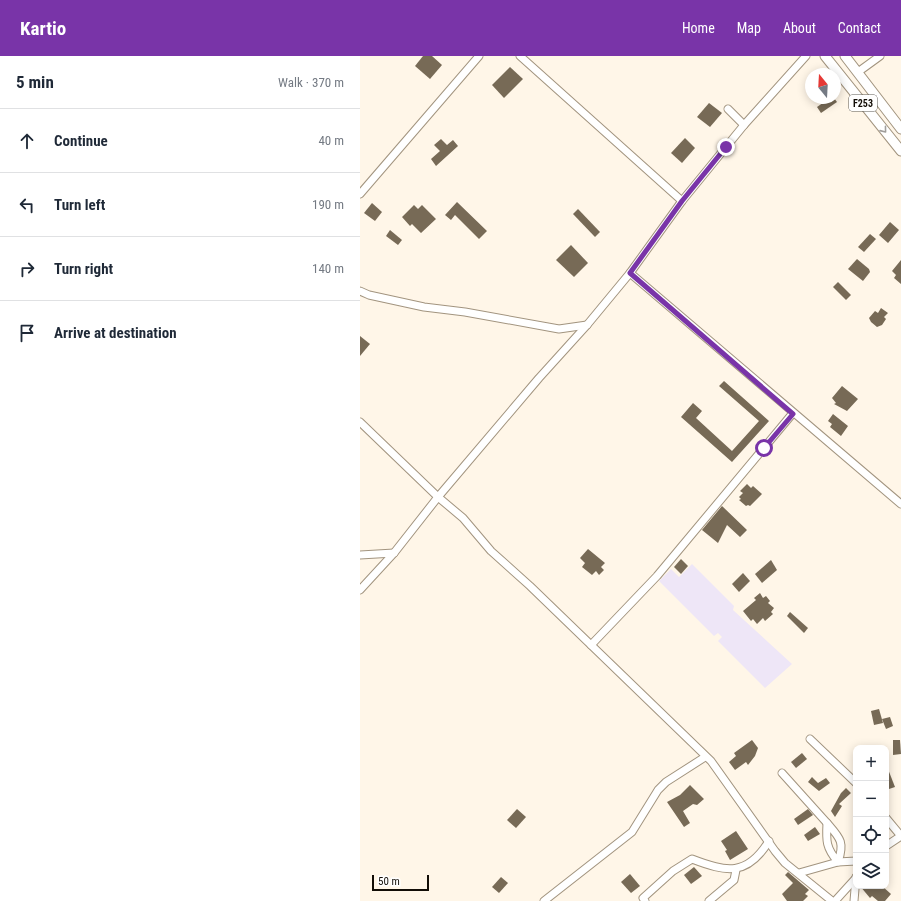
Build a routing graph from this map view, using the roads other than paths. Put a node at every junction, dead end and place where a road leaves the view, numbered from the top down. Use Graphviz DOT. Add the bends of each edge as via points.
graph roads {
  1 [pos="479,56"];
  2 [pos="520,56"];
  3 [pos="806,56"];
  4 [pos="825,56"];
  5 [pos="845,56"];
  6 [pos="880,56"];
  7 [pos="858,72"];
  8 [pos="728,109"];
  9 [pos="744,125"];
  10 [pos="901,129"];
  11 [pos="901,151"];
  12 [pos="360,194"];
  13 [pos="682,201"];
  14 [pos="630,273"];
  15 [pos="360,291"];
  16 [pos="587,325"];
  17 [pos="793,414"];
  18 [pos="360,422"];
  19 [pos="438,497"];
  20 [pos="901,504"];
  21 [pos="394,553"];
  22 [pos="360,555"];
  23 [pos="360,590"];
  24 [pos="591,645"];
  25 [pos="810,739"];
  26 [pos="705,757"];
  27 [pos="782,773"];
  28 [pos="854,781"];
  29 [pos="889,822"];
  30 [pos="828,823"];
  31 [pos="901,836"];
  32 [pos="768,841"];
  33 [pos="889,844"];
  34 [pos="853,861"];
  35 [pos="838,862"];
  36 [pos="736,870"];
  37 [pos="799,873"];
  38 [pos="853,880"];
  39 [pos="855,889"];
  40 [pos="544,901"];
  41 [pos="645,901"];
  42 [pos="709,901"];
  43 [pos="833,901"];
  44 [pos="854,901"];
  1 -- 12 [label="street"];
  2 -- 13 [label="street"];
  3 -- 9 [label="street"];
  4 -- 11 [label="main road, F253, one-way"];
  5 -- 7 [label="main road, F253"];
  6 -- 7 [label="street"];
  7 -- 10 [label="main road, F253"];
  8 -- 9 [label="street"];
  9 -- 13 [label="street"];
  13 -- 14 [label="street"];
  14 -- 16 [label="street"];
  14 -- 17 [label="street"];
  15 -- 16 [label="street" via="424,307 559,329"];
  16 -- 19 [label="street"];
  17 -- 20 [label="street"];
  17 -- 24 [label="street" via="657,576"];
  18 -- 19 [label="street"];
  19 -- 21 [label="street"];
  19 -- 24 [label="street" via="463,518 491,551"];
  21 -- 22 [label="street"];
  21 -- 23 [label="street"];
  24 -- 26 [label="street"];
  25 -- 28 [label="street"];
  26 -- 32 [label="street" via="711,760"];
  26 -- 40 [label="street" via="666,782 658,790 632,832"];
  27 -- 30 [label="street"];
  29 -- 31 [label="street"];
  30 -- 35 [label="street" via="826,837 829,851"];
  30 -- 35 [label="street" via="843,848"];
  31 -- 33 [label="street"];
  32 -- 36 [label="street" via="761,854"];
  32 -- 37 [label="street" via="785,863"];
  34 -- 35 [label="street"];
  35 -- 37 [label="street"];
  36 -- 41 [label="street" via="713,867 692,859 673,871 643,898"];
  36 -- 42 [label="street" via="734,880"];
  37 -- 43 [label="street"];
  38 -- 43 [label="street"];
  39 -- 44 [label="street"];
}
